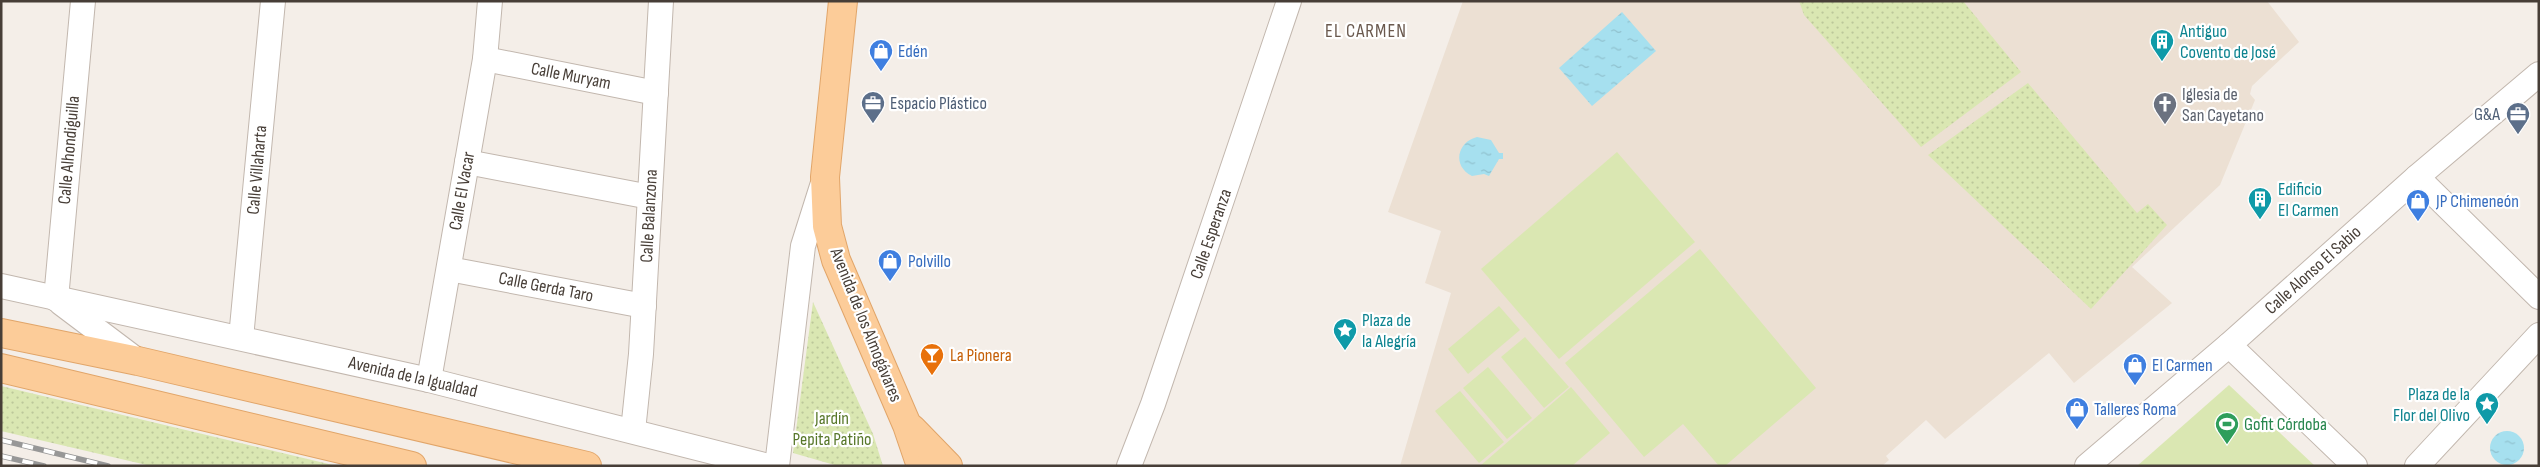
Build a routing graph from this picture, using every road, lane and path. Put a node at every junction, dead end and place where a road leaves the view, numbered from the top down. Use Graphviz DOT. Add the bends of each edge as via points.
graph roads {
  1 [pos="83,1"];
  2 [pos="273,1"];
  3 [pos="490,1"];
  4 [pos="843,1"];
  5 [pos="1289,1"];
  6 [pos="661,4"];
  7 [pos="486,59"];
  8 [pos="2539,74"];
  9 [pos="656,93"];
  10 [pos="468,162"];
  11 [pos="825,177"];
  12 [pos="2417,177"];
  13 [pos="650,197"];
  14 [pos="449,269"];
  15 [pos="1,286"];
  16 [pos="2539,297"];
  17 [pos="56,299"];
  18 [pos="644,306"];
  19 [pos="1,333"];
  20 [pos="2539,335"];
  21 [pos="241,338"];
  22 [pos="2229,345"];
  23 [pos="138,361"];
  24 [pos="1,368"];
  25 [pos="429,380"];
  26 [pos="907,424"];
  27 [pos="633,430"];
  28 [pos="412,466"];
  29 [pos="587,466"];
  30 [pos="768,466"];
  31 [pos="777,466"];
  32 [pos="921,466"];
  33 [pos="948,466"];
  34 [pos="1129,466"];
  35 [pos="2087,466"];
  36 [pos="2355,466"];
  37 [pos="2417,466"];
  1 -- 17 [label="street, Calle Alhondiguilla"];
  2 -- 21 [label="street, Calle Villaharta"];
  3 -- 7 [label="street, Calle El Vacar"];
  4 -- 11 [label="main road, Avenida de los Almogávares"];
  5 -- 34 [label="street, Calle Esperanza" via="1154,404"];
  6 -- 9 [label="street, Calle Balanzona"];
  7 -- 9 [label="street, Calle Muryam"];
  7 -- 10 [label="street, Calle El Vacar"];
  8 -- 12 [label="street, Calle Alonso El Sabio"];
  9 -- 13 [label="street, Calle Balanzona"];
  10 -- 13 [label="street"];
  10 -- 14 [label="street, Calle El Vacar"];
  11 -- 26 [label="main road, Avenida de los Almogávares" via="827,226 836,260"];
  11 -- 31 [label="street" via="803,246"];
  12 -- 16 [label="street"];
  12 -- 22 [label="street, Calle Alonso El Sabio"];
  13 -- 18 [label="street, Calle Balanzona"];
  14 -- 18 [label="street, Calle Gerda Taro"];
  14 -- 25 [label="street, Calle El Vacar"];
  15 -- 17 [label="street, Avenida de la Igualdad"];
  17 -- 21 [label="street, Avenida de la Igualdad"];
  17 -- 23 [label="street, Avenida de la Igualdad"];
  18 -- 27 [label="street, Calle Balanzona"];
  19 -- 23 [label="main road, Avenida de la Igualdad"];
  20 -- 37 [label="street"];
  21 -- 25 [label="street, Avenida de la Igualdad"];
  22 -- 35 [label="street, Calle Alonso El Sabio"];
  22 -- 36 [label="street"];
  23 -- 29 [label="main road, Avenida de la Igualdad"];
  24 -- 28 [label="main road"];
  25 -- 27 [label="street, Avenida de la Igualdad"];
  26 -- 32 [label="main road, Avenida de los Almogávares"];
  26 -- 33 [label="main road"];
  27 -- 30 [label="street, Avenida de la Igualdad"];
}
